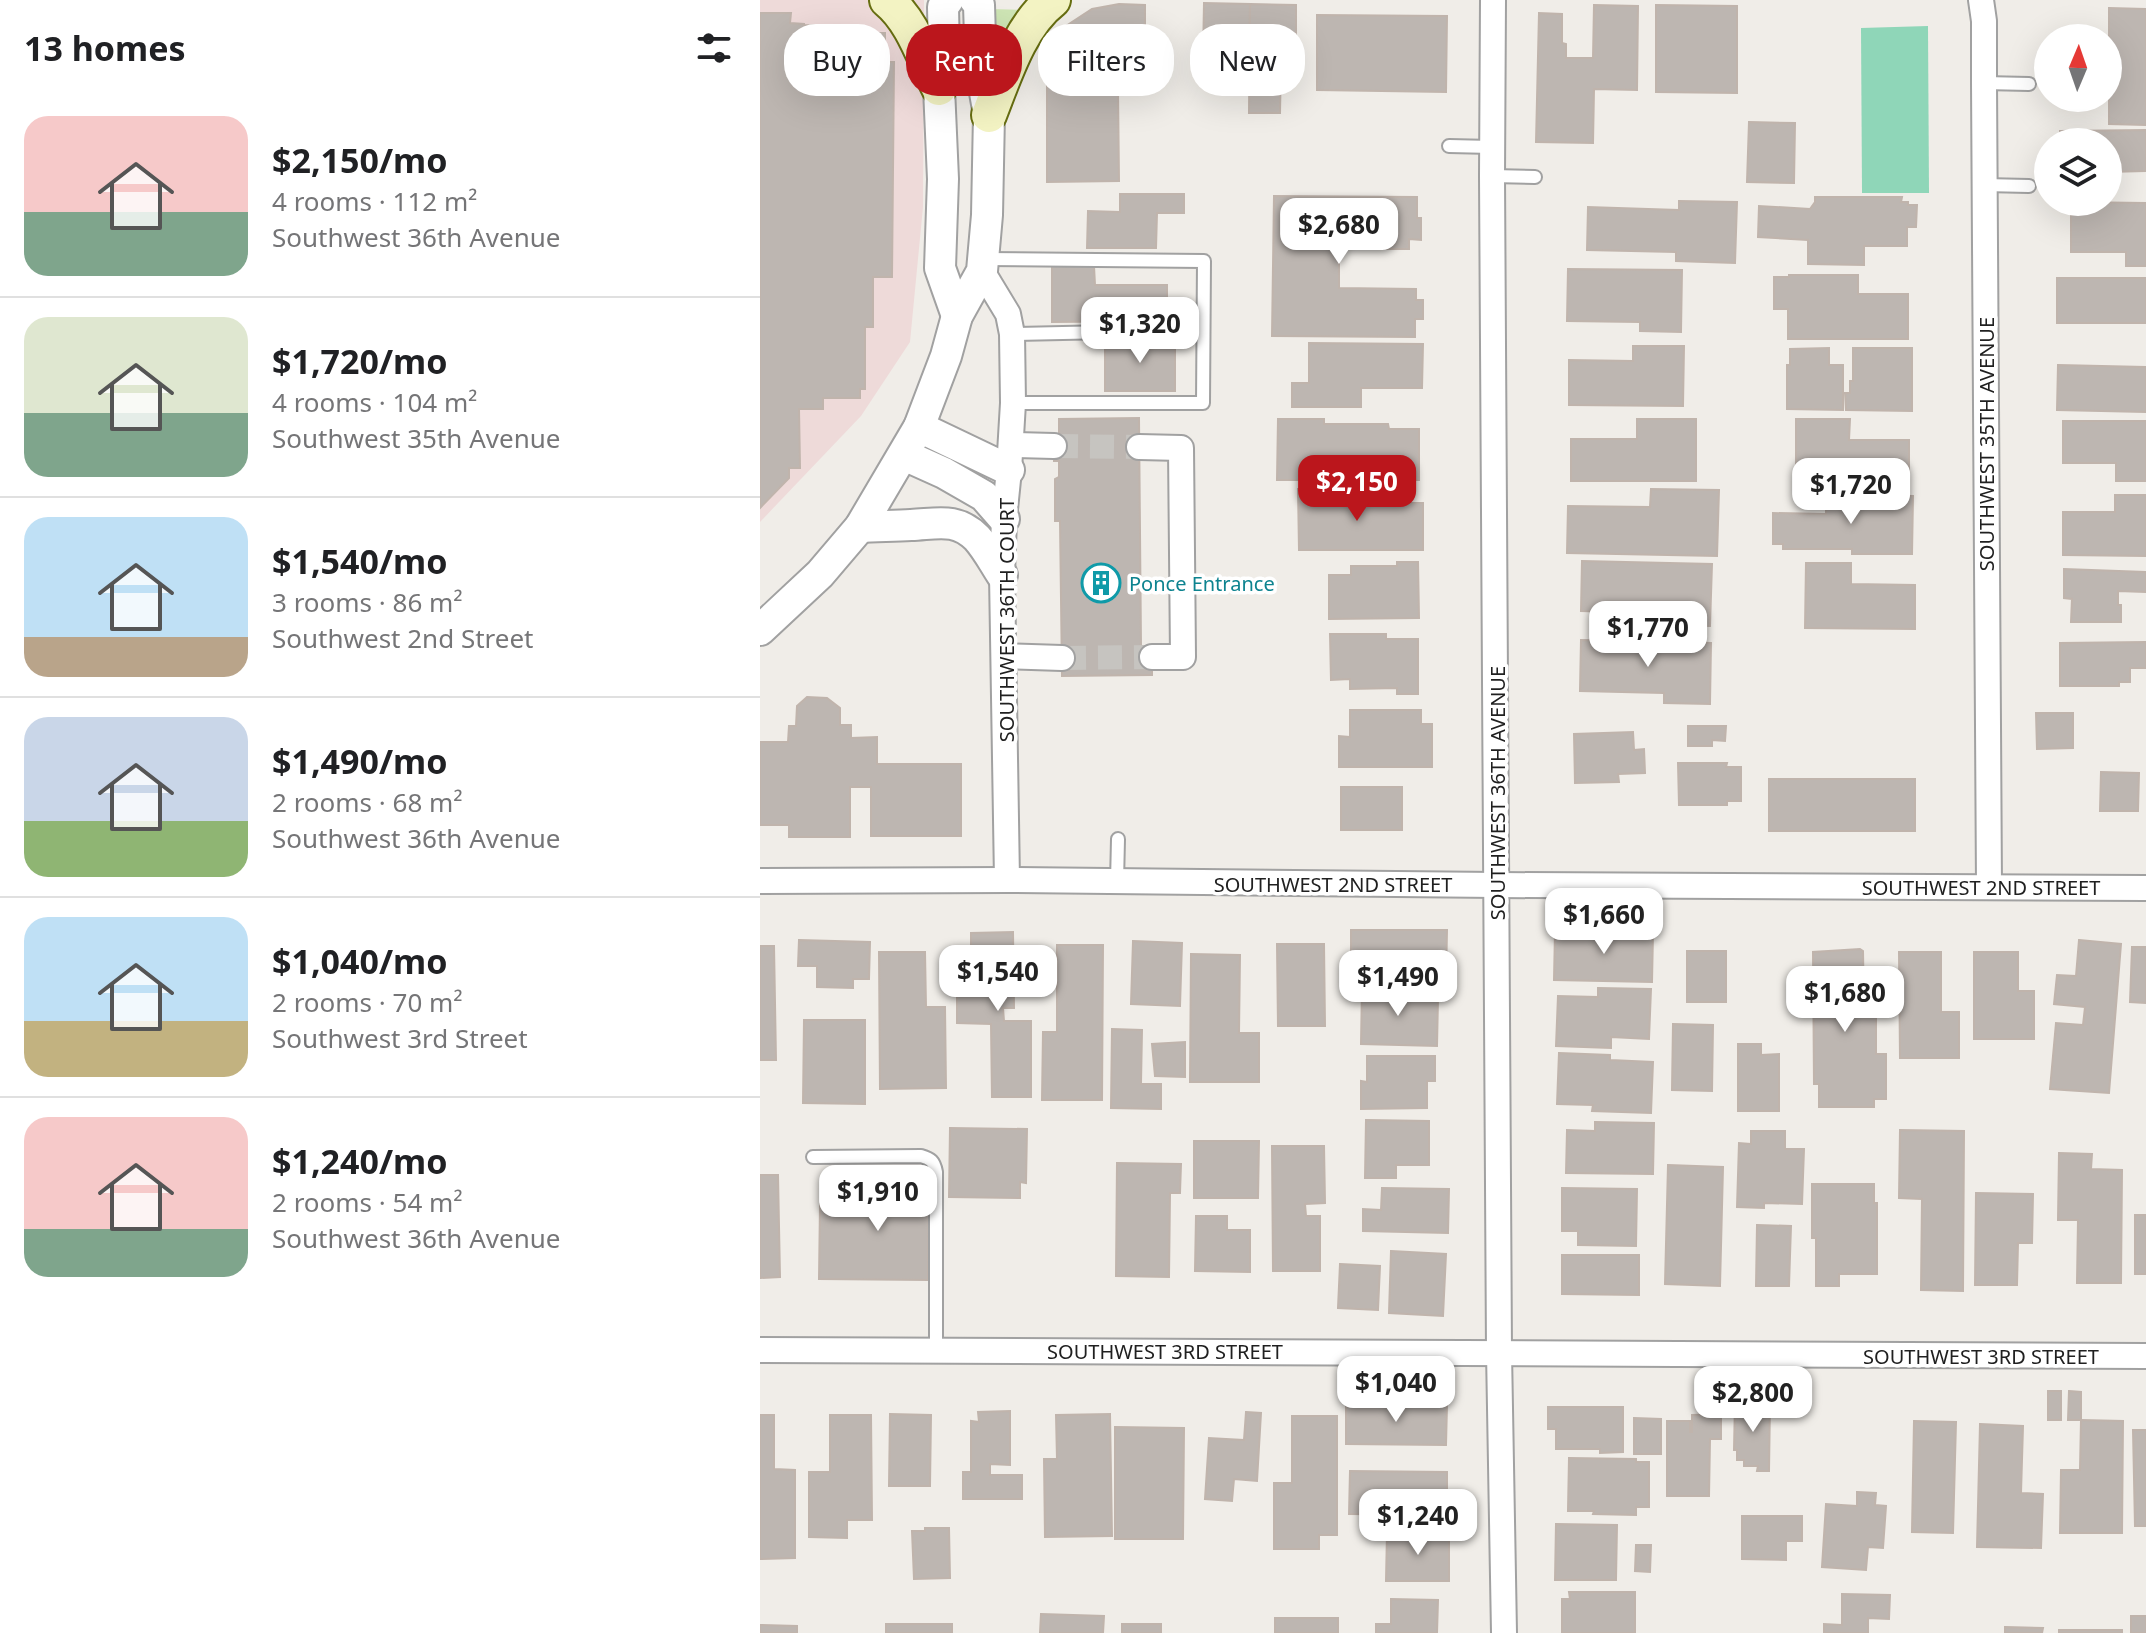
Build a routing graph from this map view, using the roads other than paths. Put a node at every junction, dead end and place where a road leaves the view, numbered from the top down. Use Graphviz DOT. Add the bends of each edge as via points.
graph roads {
  1 [pos="887,0"];
  2 [pos="948,0"];
  3 [pos="975,0"];
  4 [pos="1053,0"];
  5 [pos="1493,0"];
  6 [pos="1981,0"];
  7 [pos="907,24"];
  8 [pos="943,24"];
  9 [pos="1984,83"];
  10 [pos="2029,84"];
  11 [pos="939,96"];
  12 [pos="989,115"];
  13 [pos="1449,146"];
  14 [pos="1492,147"];
  15 [pos="1492,176"];
  16 [pos="1535,177"];
  17 [pos="1984,185"];
  18 [pos="2029,186"];
  19 [pos="983,265"];
  20 [pos="957,316"];
  21 [pos="1203,330"];
  22 [pos="1012,334"];
  23 [pos="1013,403"];
  24 [pos="919,427"];
  25 [pos="1054,446"];
  26 [pos="1139,447"];
  27 [pos="904,455"];
  28 [pos="1010,458"];
  29 [pos="1004,519"];
  30 [pos="860,527"];
  31 [pos="1002,575"];
  32 [pos="760,630"];
  33 [pos="1004,656"];
  34 [pos="1152,657"];
  35 [pos="1062,658"];
  36 [pos="1118,839"];
  37 [pos="1007,880"];
  38 [pos="760,881"];
  39 [pos="1117,882"];
  40 [pos="1497,885"];
  41 [pos="1989,887"];
  42 [pos="2146,888"];
  43 [pos="813,1157"];
  44 [pos="760,1350"];
  45 [pos="936,1350"];
  46 [pos="1499,1352"];
  47 [pos="2146,1356"];
  48 [pos="1504,1633"];
  1 -- 7 [label="main road"];
  2 -- 8 [label="street"];
  3 -- 12 [label="street"];
  4 -- 12 [label="main road" via="1013,55"];
  5 -- 14 [label="street, SOUTHWEST 36TH AVENUE"];
  6 -- 9 [label="street, SOUTHWEST 35TH AVENUE"];
  9 -- 10 [label="lane"];
  9 -- 17 [label="street, SOUTHWEST 35TH AVENUE"];
  11 -- 20 [label="street" via="940,268"];
  12 -- 19 [label="street"];
  13 -- 14 [label="lane"];
  14 -- 15 [label="street, SOUTHWEST 36TH AVENUE"];
  15 -- 16 [label="lane"];
  15 -- 40 [label="street, SOUTHWEST 36TH AVENUE"];
  17 -- 18 [label="lane"];
  17 -- 41 [label="street, SOUTHWEST 35TH AVENUE"];
  19 -- 20 [label="street"];
  19 -- 21 [label="lane" via="1204,261"];
  19 -- 22 [label="street, SOUTHWEST 36TH COURT" via="1008,314"];
  20 -- 24 [label="street"];
  21 -- 22 [label="lane"];
  21 -- 23 [label="lane" via="1203,403"];
  22 -- 23 [label="street, SOUTHWEST 36TH COURT"];
  23 -- 28 [label="street, SOUTHWEST 36TH COURT"];
  24 -- 27 [label="street"];
  24 -- 28 [label="street"];
  25 -- 28 [label="street"];
  26 -- 34 [label="street" via="1181,448 1183,657"];
  27 -- 29 [label="street" via="984,496"];
  27 -- 30 [label="street"];
  28 -- 29 [label="street, SOUTHWEST 36TH COURT"];
  29 -- 31 [label="street, SOUTHWEST 36TH COURT"];
  30 -- 31 [label="street" via="955,525 979,540"];
  30 -- 32 [label="street" via="820,574"];
  31 -- 33 [label="street, SOUTHWEST 36TH COURT"];
  33 -- 35 [label="street"];
  33 -- 37 [label="street, SOUTHWEST 36TH COURT"];
  36 -- 39 [label="lane"];
  37 -- 38 [label="street, SOUTHWEST 2ND STREET"];
  37 -- 39 [label="street, SOUTHWEST 2ND STREET"];
  39 -- 40 [label="street, SOUTHWEST 2ND STREET"];
  40 -- 41 [label="street, SOUTHWEST 2ND STREET"];
  40 -- 46 [label="street, SOUTHWEST 36TH AVENUE"];
  41 -- 42 [label="street, SOUTHWEST 2ND STREET"];
  43 -- 45 [label="lane" via="921,1156 934,1164"];
  44 -- 45 [label="street, SOUTHWEST 3RD STREET"];
  45 -- 46 [label="street, SOUTHWEST 3RD STREET"];
  46 -- 47 [label="street, SOUTHWEST 3RD STREET"];
  46 -- 48 [label="street, SOUTHWEST 36TH AVENUE"];
}
